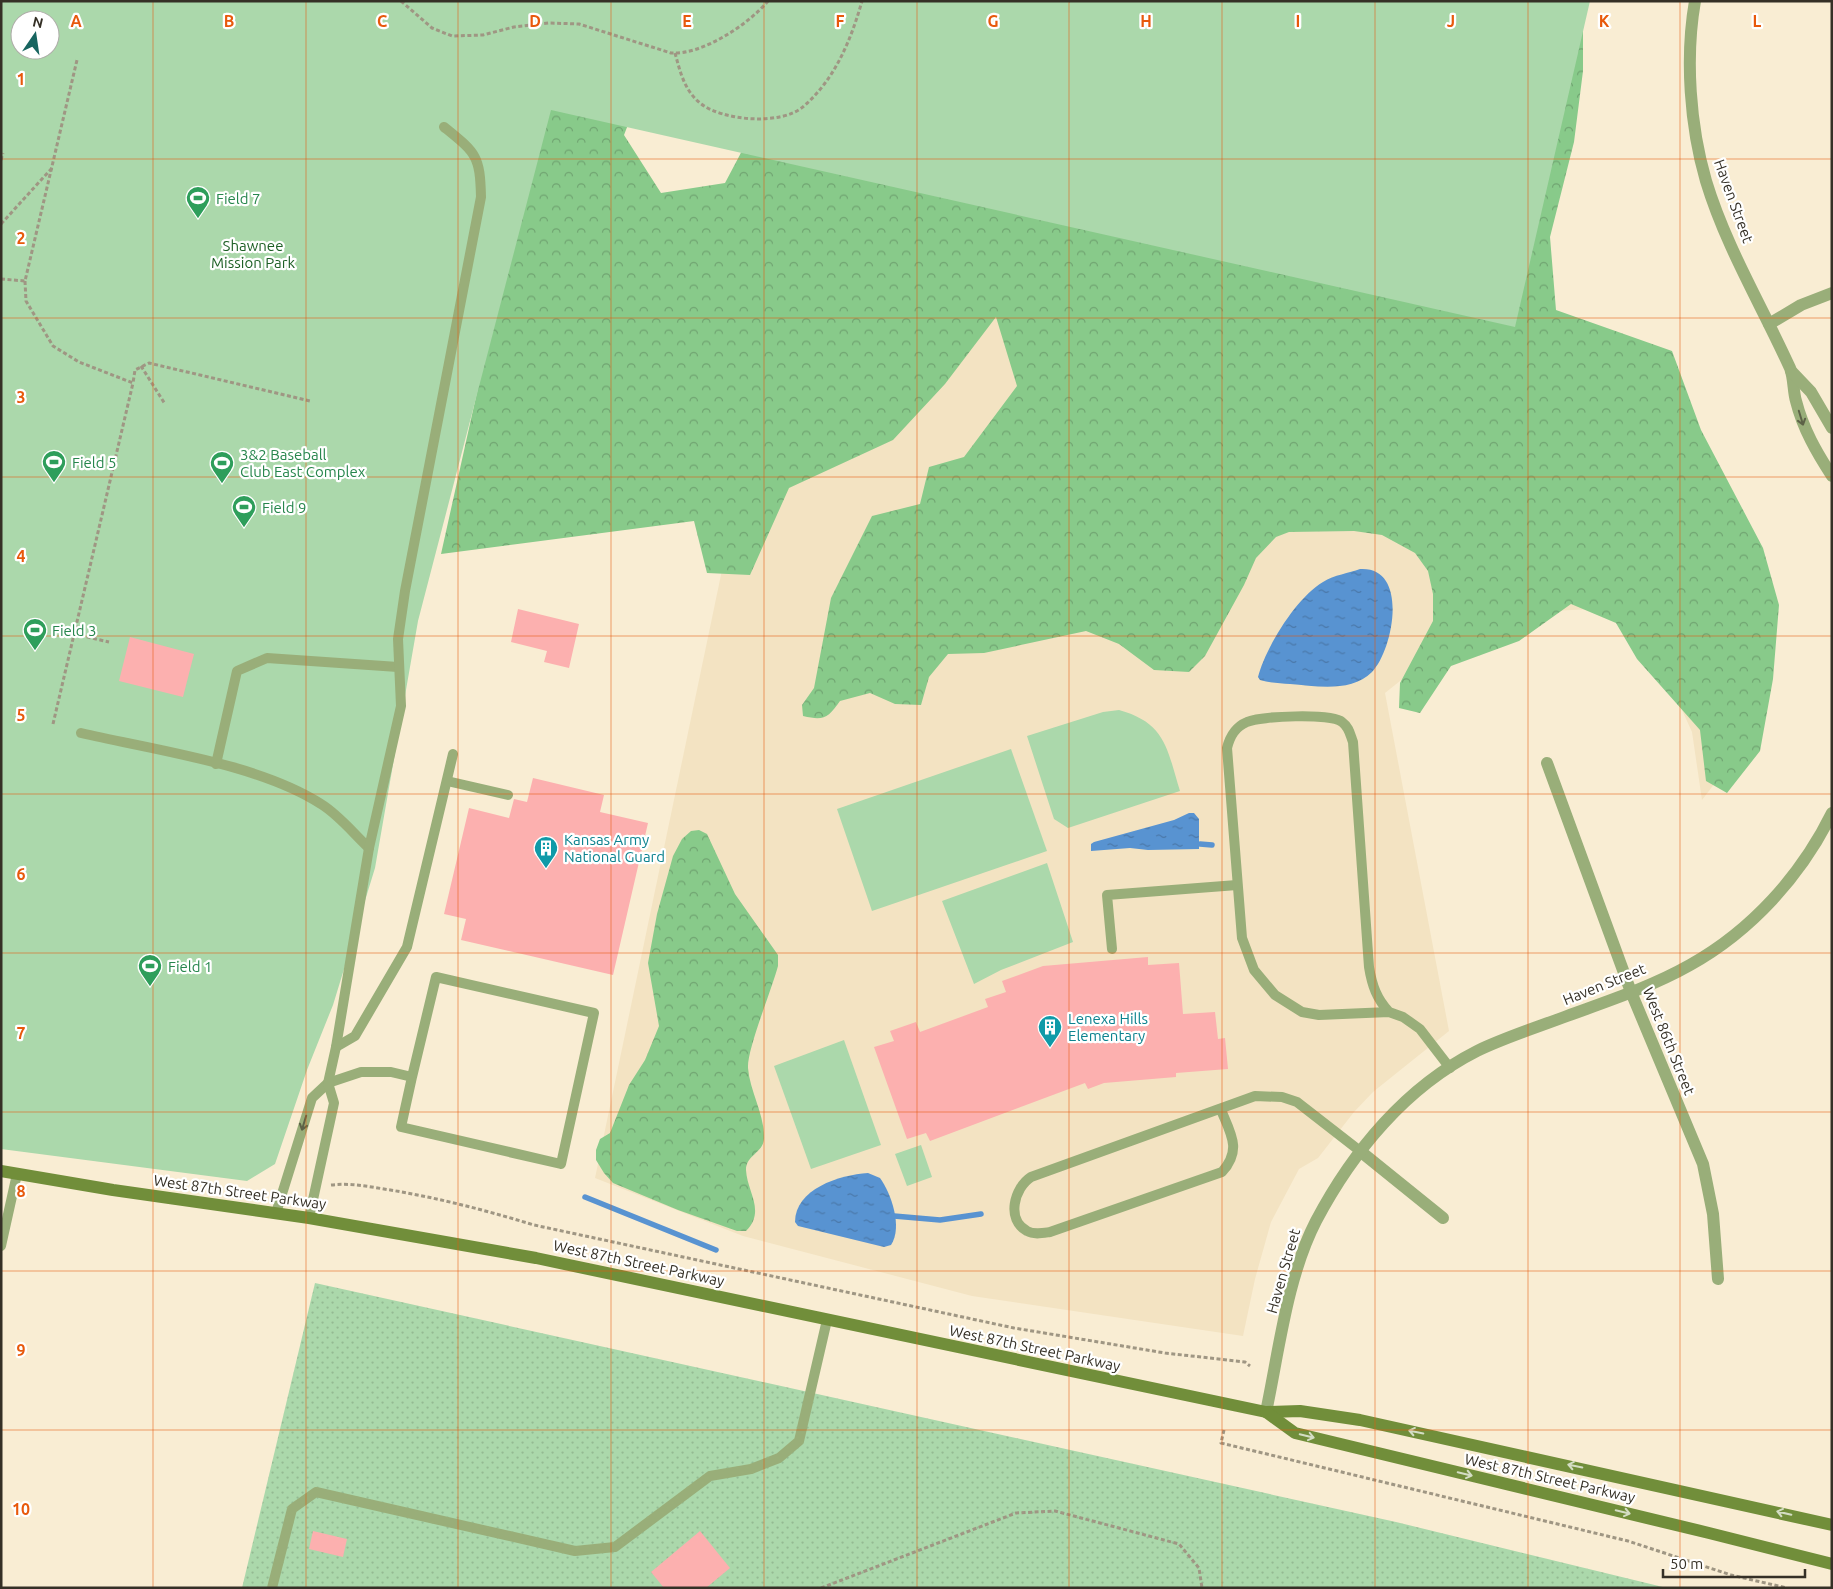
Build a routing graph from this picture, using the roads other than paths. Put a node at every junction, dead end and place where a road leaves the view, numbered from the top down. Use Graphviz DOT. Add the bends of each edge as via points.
graph roads {
  1 [pos="1695,1"];
  2 [pos="444,126"];
  3 [pos="1832,293"];
  4 [pos="1769,324"];
  5 [pos="1791,371"];
  6 [pos="1832,428"];
  7 [pos="1832,476"];
  8 [pos="398,667"];
  9 [pos="81,733"];
  10 [pos="453,754"];
  11 [pos="1547,763"];
  12 [pos="216,764"];
  13 [pos="447,780"];
  14 [pos="508,795"];
  15 [pos="1832,813"];
  16 [pos="369,848"];
  17 [pos="1237,886"];
  18 [pos="1112,949"];
  19 [pos="1631,992"];
  20 [pos="1389,1012"];
  21 [pos="336,1047"];
  22 [pos="1450,1068"];
  23 [pos="412,1077"];
  24 [pos="328,1083"];
  25 [pos="1221,1110"];
  26 [pos="1360,1151"];
  27 [pos="1,1171"];
  28 [pos="17,1174"];
  29 [pos="276,1213"];
  30 [pos="308,1218"];
  31 [pos="1443,1218"];
  32 [pos="1,1246"];
  33 [pos="1718,1279"];
  34 [pos="827,1320"];
  35 [pos="1266,1412"];
  36 [pos="1832,1525"];
  37 [pos="1832,1564"];
  38 [pos="272,1588"];
  1 -- 4 [label="street, Haven Street" via="1690,47 1693,106 1706,181"];
  2 -- 8 [label="lane" via="469,147 480,167 481,197 405,591 398,639"];
  3 -- 4 [label="street" via="1801,305"];
  4 -- 5 [label="street, Haven Street"];
  5 -- 6 [label="street, Haven Street" via="1811,392"];
  5 -- 7 [label="street, Haven Street, one-way" via="1805,429"];
  8 -- 12 [label="lane" via="267,658 237,671"];
  8 -- 16 [label="lane" via="401,706"];
  9 -- 12 [label="lane"];
  10 -- 13 [label="lane"];
  11 -- 19 [label="street, West 86th Street"];
  12 -- 16 [label="lane" via="295,789 323,805"];
  13 -- 14 [label="lane"];
  13 -- 21 [label="lane" via="407,947 355,1036"];
  15 -- 19 [label="street, Haven Street" via="1802,864 1770,903 1740,930 1688,966"];
  16 -- 21 [label="lane"];
  17 -- 18 [label="lane" via="1107,895"];
  17 -- 20 [label="lane" via="1242,938 1247,954 1254,970 1276,995 1302,1012 1319,1015"];
  17 -- 20 [label="lane" via="1227,748 1234,730 1249,721 1321,715 1341,720 1349,729 1353,742 1371,981 1379,1000"];
  19 -- 22 [label="street, Haven Street" via="1492,1045"];
  19 -- 33 [label="street, West 86th Street" via="1702,1164 1713,1214"];
  20 -- 22 [label="lane" via="1420,1028"];
  21 -- 24 [label="lane"];
  22 -- 26 [label="street, Haven Street" via="1391,1114"];
  23 -- 23 [label="lane" via="436,977 594,1013 561,1164 402,1127"];
  23 -- 24 [label="lane" via="361,1072"];
  24 -- 29 [label="lane, one-way" via="312,1098"];
  24 -- 30 [label="lane" via="334,1103"];
  25 -- 25 [label="lane" via="1031,1177 1016,1192 1015,1211 1020,1224 1026,1231 1050,1232 1222,1172 1231,1162 1234,1151"];
  25 -- 26 [label="lane" via="1255,1096 1282,1097 1297,1102"];
  26 -- 31 [label="street"];
  26 -- 35 [label="street, Haven Street" via="1329,1198 1302,1254"];
  27 -- 28 [label="main road, West 87th Street Parkway"];
  28 -- 29 [label="main road, West 87th Street Parkway"];
  28 -- 32 [label="lane"];
  29 -- 30 [label="main road, West 87th Street Parkway"];
  30 -- 34 [label="main road, West 87th Street Parkway" via="610,1272"];
  34 -- 35 [label="main road, West 87th Street Parkway"];
  34 -- 38 [label="lane" via="799,1441 779,1458 751,1469 710,1476 614,1547 575,1551 316,1492 292,1509"];
  36 -- 35 [label="main road, West 87th Street Parkway, one-way" via="1360,1420 1300,1411"];
  35 -- 37 [label="main road, West 87th Street Parkway, one-way" via="1295,1434"];
}
